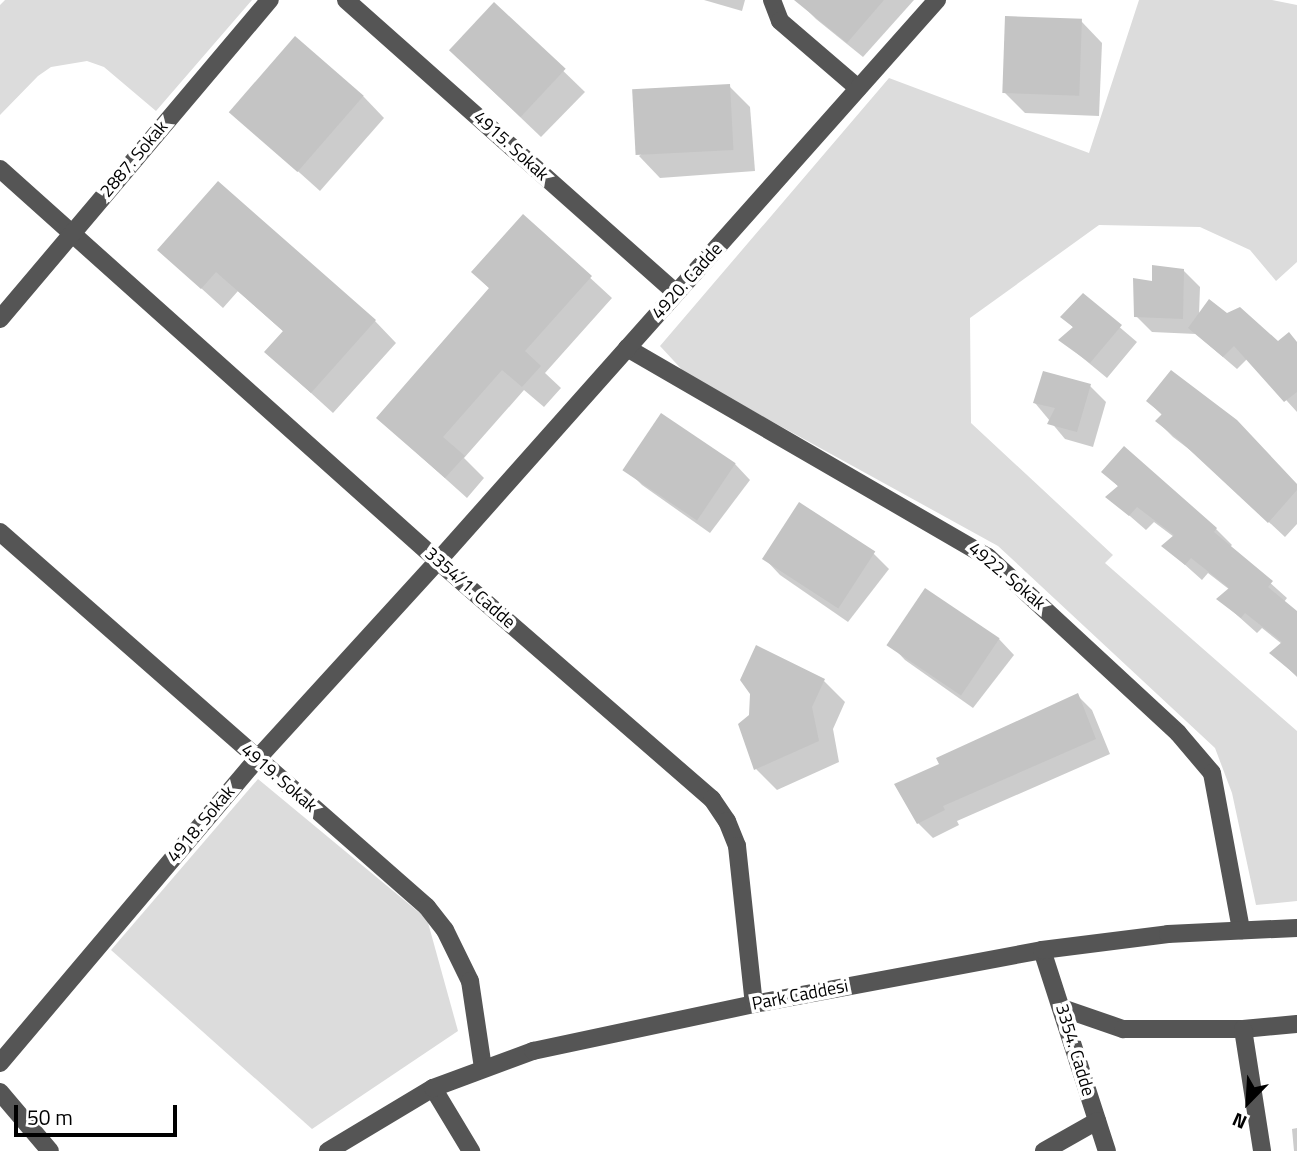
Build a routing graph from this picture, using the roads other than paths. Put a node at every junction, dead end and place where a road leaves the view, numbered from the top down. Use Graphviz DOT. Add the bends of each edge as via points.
graph roads {
  1 [pos="270,0"];
  2 [pos="346,0"];
  3 [pos="772,0"];
  4 [pos="937,0"];
  5 [pos="859,88"];
  6 [pos="0,169"];
  7 [pos="72,233"];
  8 [pos="676,293"];
  9 [pos="0,319"];
  10 [pos="627,348"];
  11 [pos="0,532"];
  12 [pos="438,561"];
  13 [pos="257,759"];
  14 [pos="1297,928"];
  15 [pos="1241,930"];
  16 [pos="1042,950"];
  17 [pos="754,1004"];
  18 [pos="1062,1008"];
  19 [pos="1297,1024"];
  20 [pos="1243,1029"];
  21 [pos="0,1063"];
  22 [pos="483,1068"];
  23 [pos="433,1088"];
  24 [pos="0,1092"];
  25 [pos="1097,1121"];
  26 [pos="50,1151"];
  27 [pos="328,1151"];
  28 [pos="471,1151"];
  29 [pos="1044,1151"];
  30 [pos="1107,1151"];
  31 [pos="1262,1151"];
  1 -- 7 [label="street, 2887. Sokak"];
  2 -- 8 [label="street, 4915. Sokak"];
  3 -- 5 [label="street" via="780,22"];
  4 -- 5 [label="street, 4920. Cadde"];
  5 -- 8 [label="street, 4920. Cadde"];
  6 -- 7 [label="street"];
  7 -- 9 [label="street, 2887. Sokak"];
  7 -- 12 [label="street, 3354/1. Cadde"];
  8 -- 10 [label="street, 4920. Cadde"];
  10 -- 12 [label="street, 4920. Cadde"];
  10 -- 15 [label="street, 4922. Sokak" via="988,557 1178,733 1202,758 1217,789"];
  11 -- 13 [label="street, 4919. Sokak"];
  12 -- 13 [label="street, 4918. Sokak"];
  12 -- 17 [label="street, 3354/1. Cadde" via="691,778 720,810 737,846"];
  13 -- 21 [label="street, 4918. Sokak"];
  13 -- 22 [label="street, 4919. Sokak" via="427,907 445,929 470,981"];
  14 -- 15 [label="street, Park Caddesi"];
  15 -- 16 [label="street, Park Caddesi"];
  16 -- 17 [label="street, Park Caddesi"];
  16 -- 18 [label="street, 3354. Cadde"];
  17 -- 22 [label="street, Park Caddesi" via="533,1051"];
  18 -- 20 [label="street" via="1123,1029"];
  18 -- 25 [label="street, 3354. Cadde"];
  19 -- 20 [label="street"];
  20 -- 31 [label="street"];
  22 -- 23 [label="street, Park Caddesi"];
  23 -- 27 [label="street, Park Caddesi"];
  23 -- 28 [label="street"];
  24 -- 26 [label="street"];
  25 -- 29 [label="street"];
  25 -- 30 [label="street, 3354. Cadde"];
}
